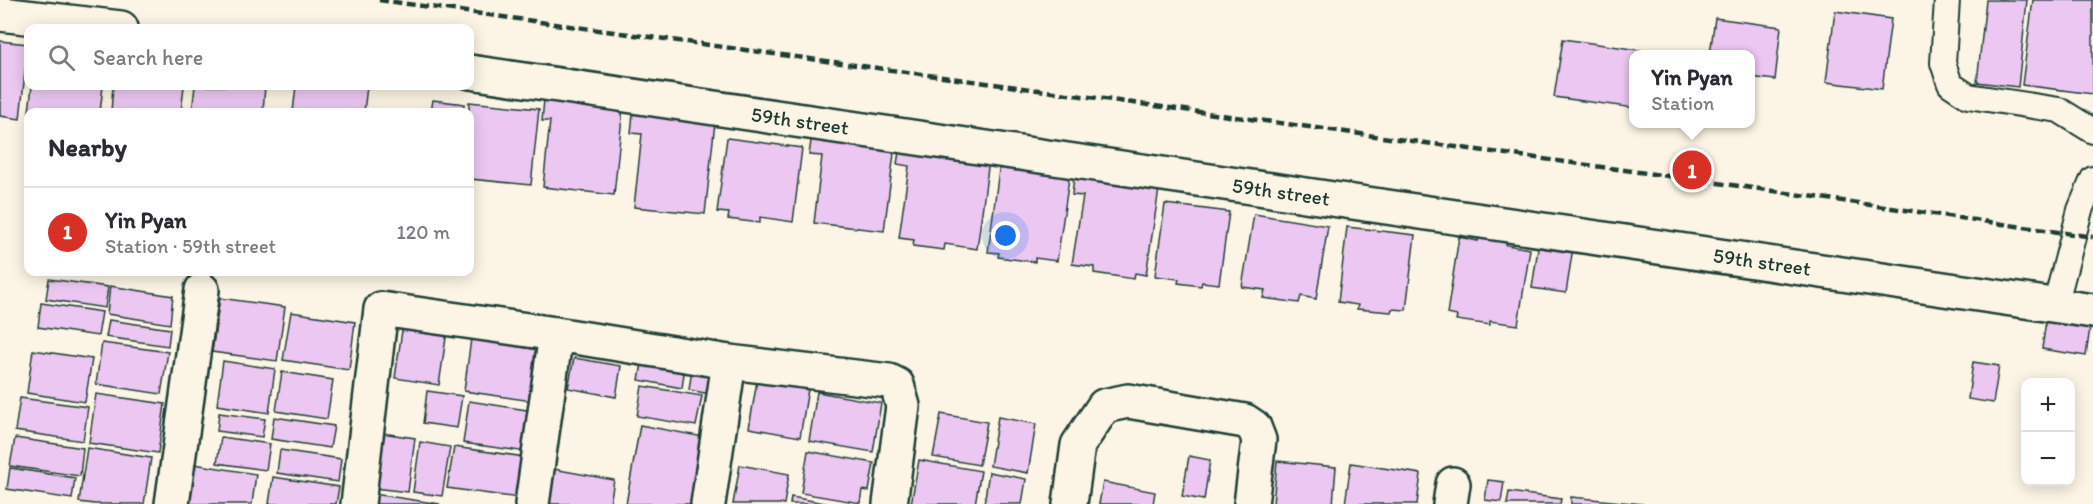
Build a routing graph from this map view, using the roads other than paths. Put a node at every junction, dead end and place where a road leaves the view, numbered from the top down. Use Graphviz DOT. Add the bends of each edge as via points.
graph roads {
  1 [pos="1947,0"];
  2 [pos="0,14"];
  3 [pos="86,24"];
  4 [pos="474,73"];
  5 [pos="2093,131"];
  6 [pos="2093,179"];
  7 [pos="202,290"];
  8 [pos="2055,306"];
  9 [pos="2093,311"];
  10 [pos="556,334"];
  11 [pos="729,362"];
  12 [pos="172,504"];
  13 [pos="358,504"];
  14 [pos="532,504"];
  15 [pos="708,504"];
  16 [pos="890,504"];
  17 [pos="1070,504"];
  18 [pos="1251,504"];
  1 -- 5 [label="lane" via="1943,63 1950,84 1968,96 2059,110"];
  2 -- 3 [label="street"];
  4 -- 8 [label="street, 59th street"];
  6 -- 8 [label="lane" via="2080,210"];
  7 -- 12 [label="street"];
  8 -- 9 [label="street, 59th street"];
  10 -- 11 [label="street"];
  10 -- 13 [label="street" via="381,309"];
  10 -- 14 [label="street"];
  11 -- 15 [label="street"];
  11 -- 16 [label="street" via="889,381 897,386 903,406"];
  17 -- 18 [label="street" via="1078,446 1104,406 1128,401 1245,421 1254,427 1260,440"];
}
